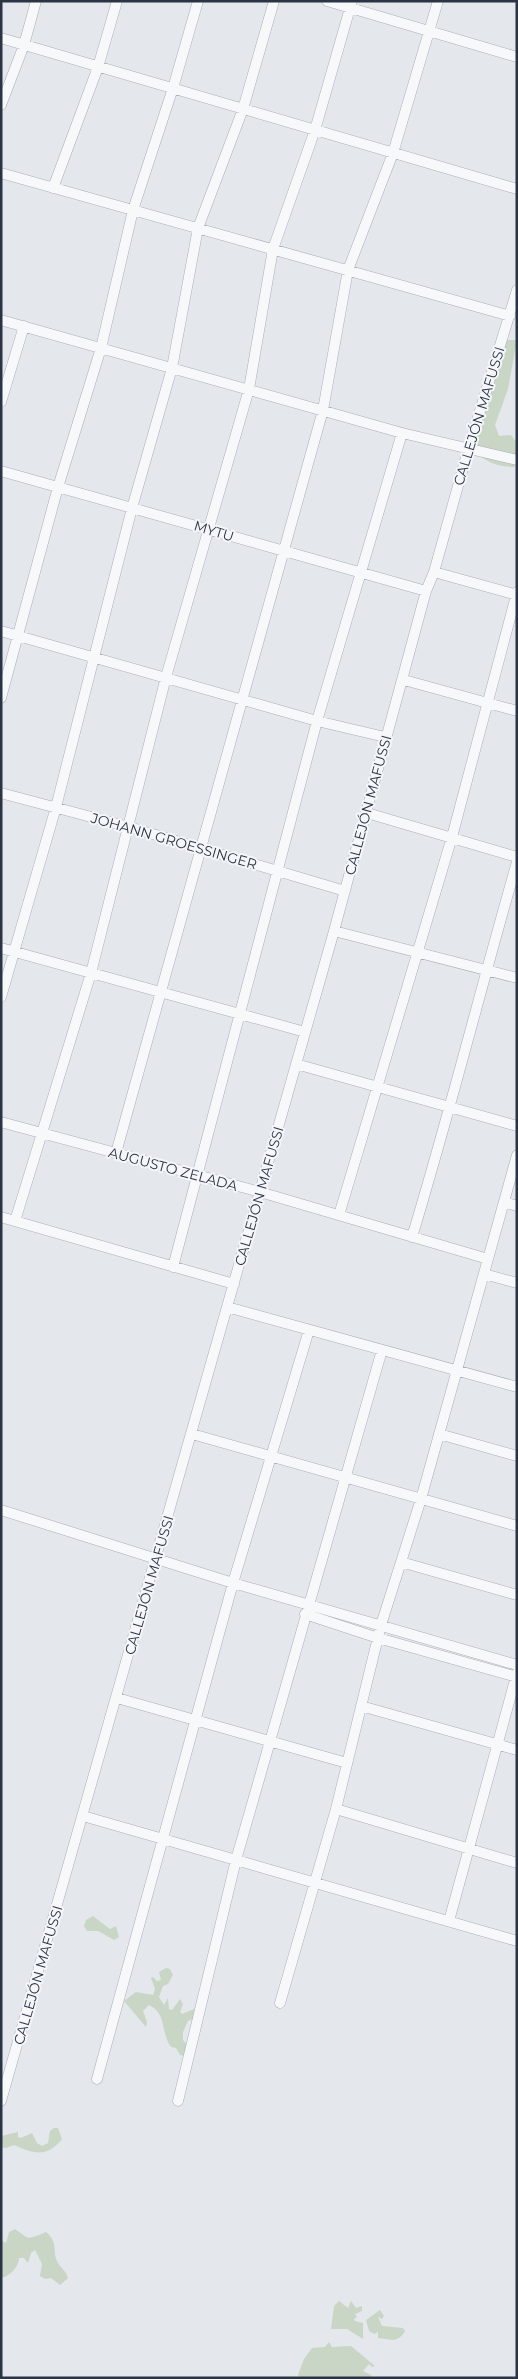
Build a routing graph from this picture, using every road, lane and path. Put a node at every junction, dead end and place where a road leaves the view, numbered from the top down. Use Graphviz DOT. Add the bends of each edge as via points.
graph roads {
  1 [pos="36,1"];
  2 [pos="117,1"];
  3 [pos="198,1"];
  4 [pos="274,1"];
  5 [pos="327,1"];
  6 [pos="438,1"];
  7 [pos="351,5"];
  8 [pos="429,31"];
  9 [pos="1,38"];
  10 [pos="24,45"];
  11 [pos="517,57"];
  12 [pos="98,66"];
  13 [pos="173,88"];
  14 [pos="1,106"];
  15 [pos="242,109"];
  16 [pos="315,130"];
  17 [pos="393,153"];
  18 [pos="1,173"];
  19 [pos="53,188"];
  20 [pos="517,189"];
  21 [pos="133,210"];
  22 [pos="198,228"];
  23 [pos="273,250"];
  24 [pos="348,270"];
  25 [pos="517,290"];
  26 [pos="510,316"];
  27 [pos="1,320"];
  28 [pos="24,326"];
  29 [pos="101,348"];
  30 [pos="172,368"];
  31 [pos="248,389"];
  32 [pos="1,402"];
  33 [pos="323,410"];
  34 [pos="402,433"];
  35 [pos="468,450"];
  36 [pos="517,460"];
  37 [pos="1,471"];
  38 [pos="58,487"];
  39 [pos="132,508"];
  40 [pos="209,528"];
  41 [pos="284,552"];
  42 [pos="360,572"];
  43 [pos="434,572"];
  44 [pos="426,592"];
  45 [pos="517,594"];
  46 [pos="1,631"];
  47 [pos="19,636"];
  48 [pos="93,657"];
  49 [pos="166,677"];
  50 [pos="404,680"];
  51 [pos="1,698"];
  52 [pos="243,698"];
  53 [pos="488,703"];
  54 [pos="517,711"];
  55 [pos="317,721"];
  56 [pos="386,737"];
  57 [pos="1,793"];
  58 [pos="56,807"];
  59 [pos="367,813"];
  60 [pos="129,827"];
  61 [pos="452,837"];
  62 [pos="201,848"];
  63 [pos="517,857"];
  64 [pos="517,862"];
  65 [pos="277,870"];
  66 [pos="345,891"];
  67 [pos="334,931"];
  68 [pos="1,948"];
  69 [pos="417,952"];
  70 [pos="15,953"];
  71 [pos="485,971"];
  72 [pos="91,974"];
  73 [pos="517,978"];
  74 [pos="160,992"];
  75 [pos="1,997"];
  76 [pos="239,1014"];
  77 [pos="305,1032"];
  78 [pos="296,1064"];
  79 [pos="379,1087"];
  80 [pos="451,1108"];
  81 [pos="1,1122"];
  82 [pos="517,1126"];
  83 [pos="42,1133"];
  84 [pos="116,1153"];
  85 [pos="517,1155"];
  86 [pos="198,1176"];
  87 [pos="260,1192"];
  88 [pos="504,1202"];
  89 [pos="517,1206"];
  90 [pos="339,1215"];
  91 [pos="1,1217"];
  92 [pos="15,1221"];
  93 [pos="412,1237"];
  94 [pos="488,1259"];
  95 [pos="173,1267"];
  96 [pos="484,1274"];
  97 [pos="517,1283"];
  98 [pos="234,1284"];
  99 [pos="227,1307"];
  100 [pos="309,1330"];
  101 [pos="382,1350"];
  102 [pos="457,1370"];
  103 [pos="517,1386"];
  104 [pos="192,1434"];
  105 [pos="439,1434"];
  106 [pos="517,1456"];
  107 [pos="272,1457"];
  108 [pos="345,1478"];
  109 [pos="421,1499"];
  110 [pos="1,1510"];
  111 [pos="517,1526"];
  112 [pos="157,1558"];
  113 [pos="401,1562"];
  114 [pos="234,1583"];
  115 [pos="517,1595"];
  116 [pos="308,1604"];
  117 [pos="306,1614"];
  118 [pos="381,1625"];
  119 [pos="378,1638"];
  120 [pos="517,1665"];
  121 [pos="516,1676"];
  122 [pos="117,1698"];
  123 [pos="361,1706"];
  124 [pos="195,1720"];
  125 [pos="270,1741"];
  126 [pos="498,1744"];
  127 [pos="517,1750"];
  128 [pos="347,1763"];
  129 [pos="336,1809"];
  130 [pos="83,1816"];
  131 [pos="162,1839"];
  132 [pos="470,1850"];
  133 [pos="236,1860"];
  134 [pos="517,1863"];
  135 [pos="314,1883"];
  136 [pos="449,1921"];
  137 [pos="517,1941"];
  138 [pos="280,2003"];
  139 [pos="97,2079"];
  140 [pos="1,2101"];
  141 [pos="178,2101"];
  1 -- 10 [label="street"];
  2 -- 12 [label="street"];
  3 -- 13 [label="street"];
  4 -- 15 [label="street"];
  5 -- 7 [label="street"];
  6 -- 8 [label="street"];
  7 -- 8 [label="street"];
  7 -- 16 [label="street"];
  8 -- 11 [label="street"];
  8 -- 17 [label="street"];
  9 -- 10 [label="street"];
  10 -- 12 [label="street"];
  10 -- 14 [label="street"];
  12 -- 13 [label="street"];
  12 -- 19 [label="street"];
  13 -- 15 [label="street"];
  13 -- 21 [label="street"];
  15 -- 16 [label="street"];
  15 -- 22 [label="street"];
  16 -- 17 [label="street"];
  16 -- 23 [label="street"];
  17 -- 20 [label="street"];
  17 -- 24 [label="street"];
  18 -- 19 [label="street"];
  19 -- 21 [label="street"];
  21 -- 22 [label="street"];
  21 -- 29 [label="street"];
  22 -- 23 [label="street"];
  22 -- 30 [label="street"];
  23 -- 24 [label="street"];
  23 -- 31 [label="street"];
  24 -- 26 [label="street"];
  24 -- 33 [label="street"];
  25 -- 26 [label="street, CALLEJÓN MAFUSSI"];
  26 -- 35 [label="street, CALLEJÓN MAFUSSI"];
  27 -- 28 [label="street"];
  28 -- 29 [label="street"];
  28 -- 32 [label="street"];
  29 -- 30 [label="street"];
  29 -- 38 [label="street"];
  30 -- 31 [label="street"];
  30 -- 39 [label="street"];
  31 -- 33 [label="street"];
  31 -- 40 [label="street"];
  33 -- 34 [label="street"];
  33 -- 41 [label="street"];
  34 -- 35 [label="street"];
  34 -- 42 [label="street"];
  35 -- 36 [label="street" via="481,450"];
  35 -- 43 [label="street, CALLEJÓN MAFUSSI"];
  37 -- 38 [label="street, MYTU"];
  38 -- 39 [label="street, MYTU"];
  38 -- 47 [label="street"];
  39 -- 40 [label="street, MYTU"];
  39 -- 48 [label="street"];
  40 -- 41 [label="street, MYTU"];
  40 -- 49 [label="street"];
  41 -- 42 [label="street, MYTU"];
  41 -- 52 [label="street"];
  42 -- 44 [label="street, MYTU"];
  42 -- 55 [label="street"];
  43 -- 44 [label="street, CALLEJÓN MAFUSSI"];
  43 -- 45 [label="street"];
  44 -- 50 [label="street, CALLEJÓN MAFUSSI"];
  45 -- 53 [label="street"];
  46 -- 47 [label="street"];
  47 -- 48 [label="street"];
  47 -- 51 [label="street"];
  48 -- 49 [label="street"];
  48 -- 58 [label="street"];
  49 -- 52 [label="street"];
  49 -- 60 [label="street"];
  50 -- 53 [label="street"];
  50 -- 56 [label="street, CALLEJÓN MAFUSSI"];
  52 -- 55 [label="street"];
  52 -- 62 [label="street"];
  53 -- 54 [label="street"];
  53 -- 61 [label="street"];
  55 -- 56 [label="street"];
  55 -- 65 [label="street"];
  56 -- 59 [label="street, CALLEJÓN MAFUSSI"];
  57 -- 58 [label="street, JOHANN GROESSINGER"];
  58 -- 60 [label="street, JOHANN GROESSINGER"];
  58 -- 70 [label="street"];
  59 -- 61 [label="street"];
  59 -- 66 [label="street, CALLEJÓN MAFUSSI"];
  60 -- 62 [label="street, JOHANN GROESSINGER"];
  60 -- 72 [label="street"];
  61 -- 63 [label="street"];
  61 -- 69 [label="street"];
  62 -- 65 [label="street, JOHANN GROESSINGER"];
  62 -- 74 [label="street"];
  64 -- 71 [label="street"];
  65 -- 66 [label="street, JOHANN GROESSINGER"];
  65 -- 76 [label="street"];
  66 -- 67 [label="street, CALLEJÓN MAFUSSI"];
  67 -- 69 [label="street"];
  67 -- 77 [label="street, CALLEJÓN MAFUSSI"];
  68 -- 70 [label="street"];
  69 -- 71 [label="street"];
  69 -- 79 [label="street"];
  70 -- 72 [label="street"];
  70 -- 75 [label="street"];
  71 -- 73 [label="street"];
  71 -- 80 [label="street"];
  72 -- 74 [label="street"];
  72 -- 83 [label="street"];
  74 -- 76 [label="street"];
  74 -- 84 [label="street"];
  76 -- 77 [label="street"];
  76 -- 86 [label="street"];
  77 -- 78 [label="street, CALLEJÓN MAFUSSI"];
  78 -- 79 [label="street"];
  78 -- 87 [label="street, CALLEJÓN MAFUSSI"];
  79 -- 80 [label="street"];
  79 -- 90 [label="street"];
  80 -- 82 [label="street"];
  80 -- 93 [label="street"];
  81 -- 83 [label="street, AUGUSTO ZELADA"];
  83 -- 84 [label="street, AUGUSTO ZELADA"];
  83 -- 92 [label="street"];
  84 -- 86 [label="street, AUGUSTO ZELADA"];
  85 -- 88 [label="street"];
  86 -- 87 [label="street, AUGUSTO ZELADA"];
  86 -- 95 [label="street"];
  87 -- 90 [label="street, AUGUSTO ZELADA"];
  87 -- 98 [label="street, CALLEJÓN MAFUSSI"];
  88 -- 89 [label="street"];
  88 -- 94 [label="street"];
  90 -- 93 [label="street, AUGUSTO ZELADA"];
  91 -- 92 [label="street"];
  92 -- 95 [label="street"];
  93 -- 94 [label="street, AUGUSTO ZELADA"];
  94 -- 96 [label="street"];
  95 -- 98 [label="street"];
  96 -- 97 [label="street"];
  96 -- 102 [label="street"];
  98 -- 99 [label="street, CALLEJÓN MAFUSSI"];
  99 -- 100 [label="street"];
  99 -- 104 [label="street, CALLEJÓN MAFUSSI"];
  100 -- 101 [label="street"];
  100 -- 107 [label="street"];
  101 -- 102 [label="street"];
  101 -- 108 [label="street"];
  102 -- 103 [label="street"];
  102 -- 105 [label="street"];
  104 -- 107 [label="street"];
  104 -- 112 [label="street, CALLEJÓN MAFUSSI"];
  105 -- 106 [label="street"];
  105 -- 109 [label="street"];
  107 -- 108 [label="street"];
  107 -- 114 [label="street"];
  108 -- 109 [label="street"];
  108 -- 116 [label="street"];
  109 -- 111 [label="street"];
  109 -- 113 [label="street"];
  110 -- 112 [label="street"];
  112 -- 114 [label="street"];
  112 -- 122 [label="street, CALLEJÓN MAFUSSI"];
  113 -- 115 [label="street"];
  113 -- 118 [label="street"];
  114 -- 116 [label="street"];
  114 -- 124 [label="street"];
  116 -- 117 [label="street"];
  116 -- 118 [label="street"];
  117 -- 119 [label="street"];
  117 -- 125 [label="street"];
  118 -- 119 [label="street"];
  118 -- 120 [label="street"];
  119 -- 121 [label="street"];
  119 -- 123 [label="street"];
  121 -- 126 [label="street"];
  122 -- 124 [label="street"];
  122 -- 130 [label="street, CALLEJÓN MAFUSSI"];
  123 -- 126 [label="street"];
  123 -- 128 [label="street"];
  124 -- 125 [label="street"];
  124 -- 131 [label="street"];
  125 -- 128 [label="street"];
  125 -- 133 [label="street"];
  126 -- 127 [label="street"];
  126 -- 132 [label="street"];
  128 -- 129 [label="street"];
  129 -- 132 [label="street"];
  129 -- 135 [label="street"];
  130 -- 131 [label="street"];
  130 -- 140 [label="street, CALLEJÓN MAFUSSI"];
  131 -- 133 [label="street"];
  131 -- 139 [label="street"];
  132 -- 134 [label="street"];
  132 -- 136 [label="street"];
  133 -- 135 [label="street"];
  133 -- 141 [label="street"];
  135 -- 136 [label="street"];
  135 -- 138 [label="street"];
  136 -- 137 [label="street"];
}
